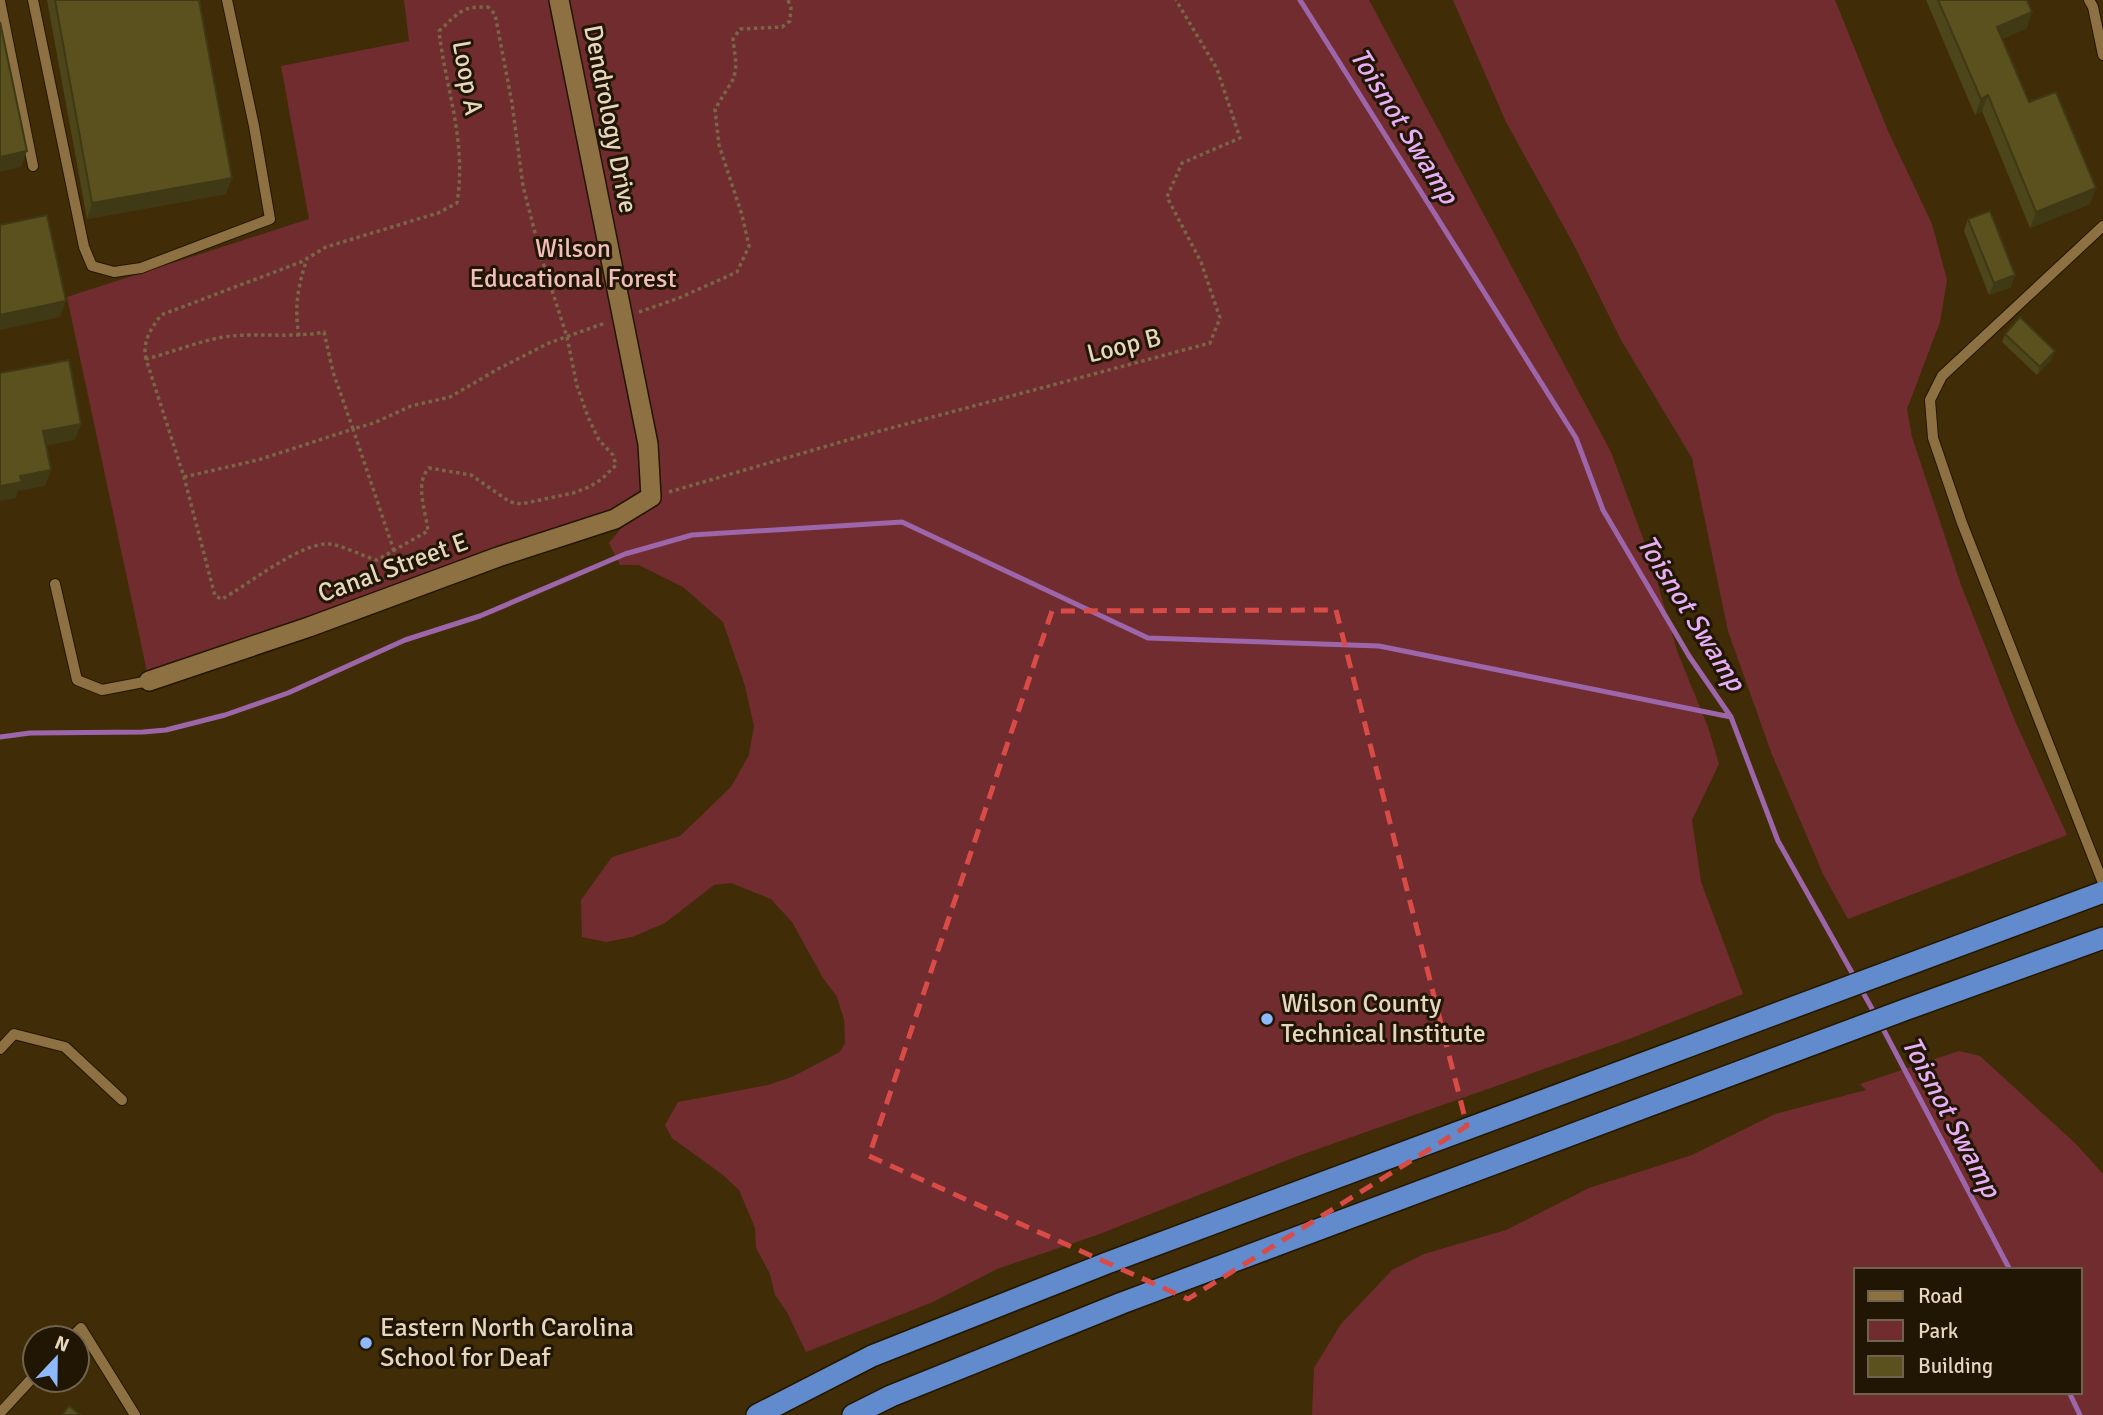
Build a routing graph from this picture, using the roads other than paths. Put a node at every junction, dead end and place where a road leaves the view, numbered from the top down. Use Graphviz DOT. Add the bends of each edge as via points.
graph roads {
  1 [pos="33,0"];
  2 [pos="227,0"];
  3 [pos="559,0"];
  4 [pos="2089,0"];
  5 [pos="0,1"];
  6 [pos="2103,55"];
  7 [pos="33,166"];
  8 [pos="2103,226"];
  9 [pos="650,497"];
  10 [pos="55,584"];
  11 [pos="149,681"];
  12 [pos="2103,883"];
  13 [pos="2103,892"];
  14 [pos="2103,938"];
  15 [pos="0,1049"];
  16 [pos="122,1100"];
  17 [pos="91,1344"];
  18 [pos="21,1390"];
  19 [pos="0,1413"];
  20 [pos="135,1415"];
  21 [pos="757,1415"];
  22 [pos="853,1415"];
  1 -- 2 [label="lane" via="84,247 92,265 114,272 141,268 270,219"];
  3 -- 9 [label="street, Dendrology Drive" via="648,444"];
  4 -- 6 [label="lane"];
  5 -- 7 [label="lane"];
  8 -- 12 [label="lane" via="1942,376 1930,400 1933,438 1962,523"];
  9 -- 11 [label="street, Canal Street E" via="615,519"];
  10 -- 11 [label="lane" via="77,680 102,690"];
  13 -- 21 [label="highway" via="1107,1263 872,1356"];
  14 -- 22 [label="highway" via="1122,1304"];
  15 -- 16 [label="lane" via="14,1034 65,1047"];
  17 -- 20 [label="lane"];
  18 -- 19 [label="lane"];
}
